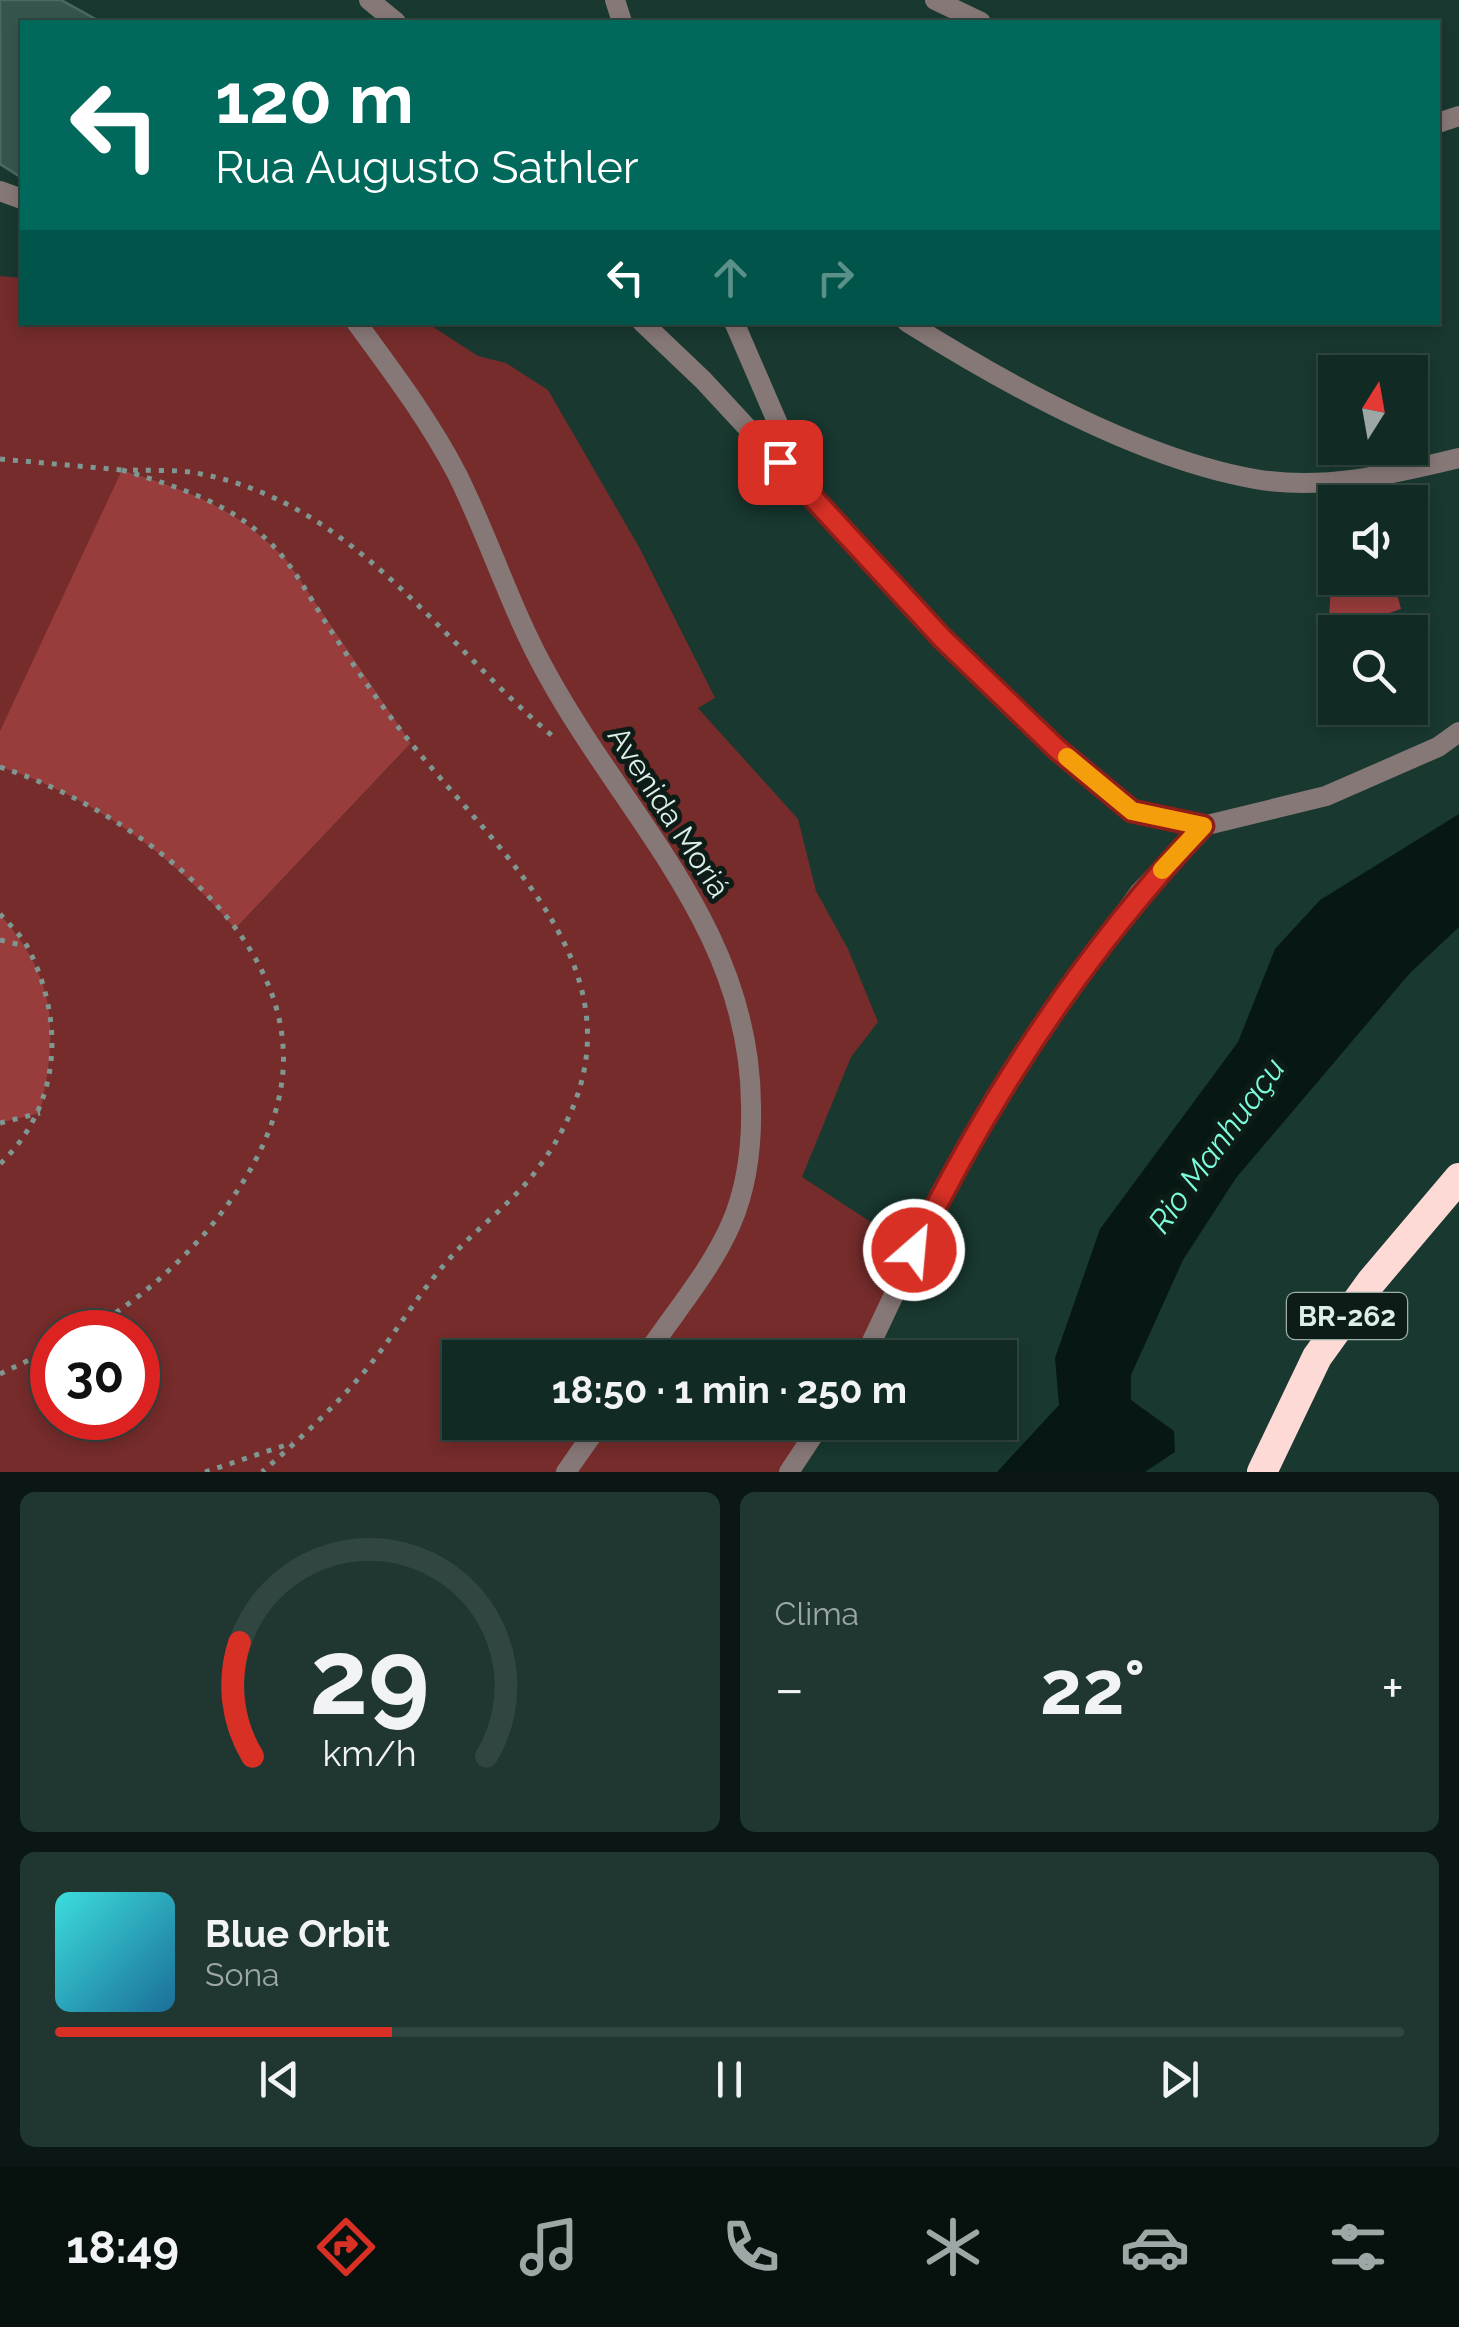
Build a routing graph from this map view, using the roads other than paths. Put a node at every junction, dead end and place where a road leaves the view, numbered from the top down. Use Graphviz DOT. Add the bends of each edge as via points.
graph roads {
  1 [pos="369,0"];
  2 [pos="936,0"];
  3 [pos="394,20"];
  4 [pos="977,20"];
  5 [pos="358,325"];
  6 [pos="645,325"];
  7 [pos="735,325"];
  8 [pos="913,325"];
  9 [pos="1459,458"];
  10 [pos="806,489"];
  11 [pos="1459,732"];
  12 [pos="1203,826"];
  13 [pos="1459,1178"];
  14 [pos="657,1340"];
  15 [pos="873,1340"];
  16 [pos="588,1440"];
  17 [pos="810,1440"];
  18 [pos="566,1472"];
  19 [pos="789,1472"];
  20 [pos="1262,1472"];
  1 -- 3 [label="street"];
  2 -- 4 [label="street"];
  5 -- 14 [label="street, Avenida Moriá" via="458,476 548,678 707,924 742,1016 751,1124 740,1200 710,1264"];
  6 -- 10 [label="street"];
  7 -- 10 [label="street"];
  8 -- 9 [label="street" via="1102,427 1174,457 1256,479 1368,479"];
  10 -- 12 [label="street" via="942,638 1057,749 1132,811"];
  11 -- 12 [label="street" via="1326,796"];
  12 -- 15 [label="street" via="1140,894 992,1108"];
  13 -- 20 [label="highway, BR-262" via="1317,1357"];
  16 -- 18 [label="street"];
  17 -- 19 [label="street"];
}
